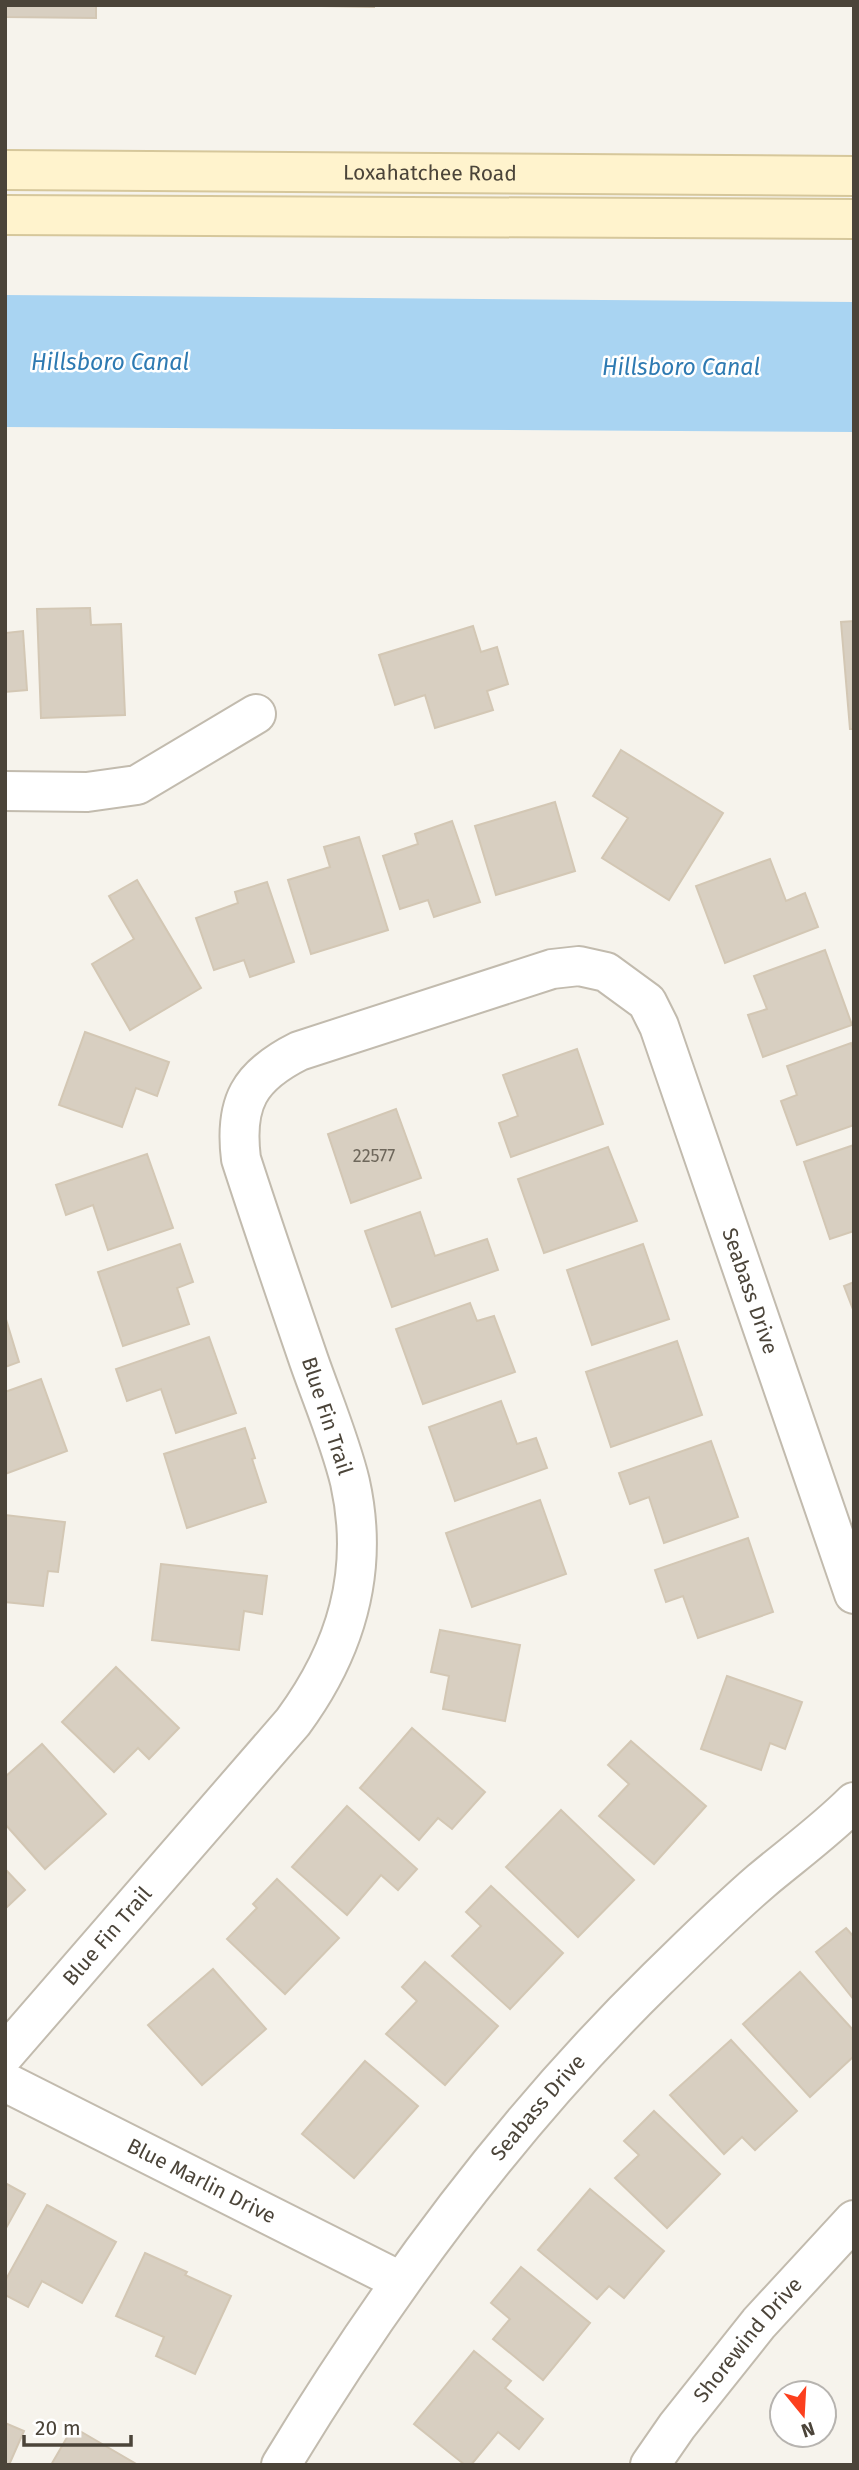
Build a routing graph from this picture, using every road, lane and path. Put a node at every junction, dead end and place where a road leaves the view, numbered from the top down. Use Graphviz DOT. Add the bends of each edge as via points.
graph roads {
  1 [pos="5,170"];
  2 [pos="854,176"];
  3 [pos="5,215"];
  4 [pos="854,219"];
  5 [pos="256,714"];
  6 [pos="5,791"];
  7 [pos="636,994"];
  8 [pos="854,1594"];
  9 [pos="854,1802"];
  10 [pos="5,2054"];
  11 [pos="5,2082"];
  12 [pos="854,2220"];
  13 [pos="400,2281"];
  14 [pos="281,2465"];
  15 [pos="650,2465"];
  1 -- 2 [label="main road, Loxahatchee Road"];
  3 -- 4 [label="main road, Loxahatchee Road"];
  5 -- 6 [label="street" via="137,785 87,792"];
  7 -- 8 [label="street, Seabass Drive" via="647,1002 659,1027"];
  7 -- 10 [label="street, Blue Fin Trail" via="606,972 579,966 552,968 299,1051 275,1063 255,1082 237,1132 241,1159 349,1480 355,1510 352,1599 345,1628 326,1672 293,1722"];
  9 -- 13 [label="street, Seabass Drive" via="655,1981 558,2083"];
  11 -- 13 [label="street, Blue Marlin Drive"];
  12 -- 15 [label="street, Shorewind Drive" via="759,2323"];
  13 -- 14 [label="street, Seabass Drive"];
}
